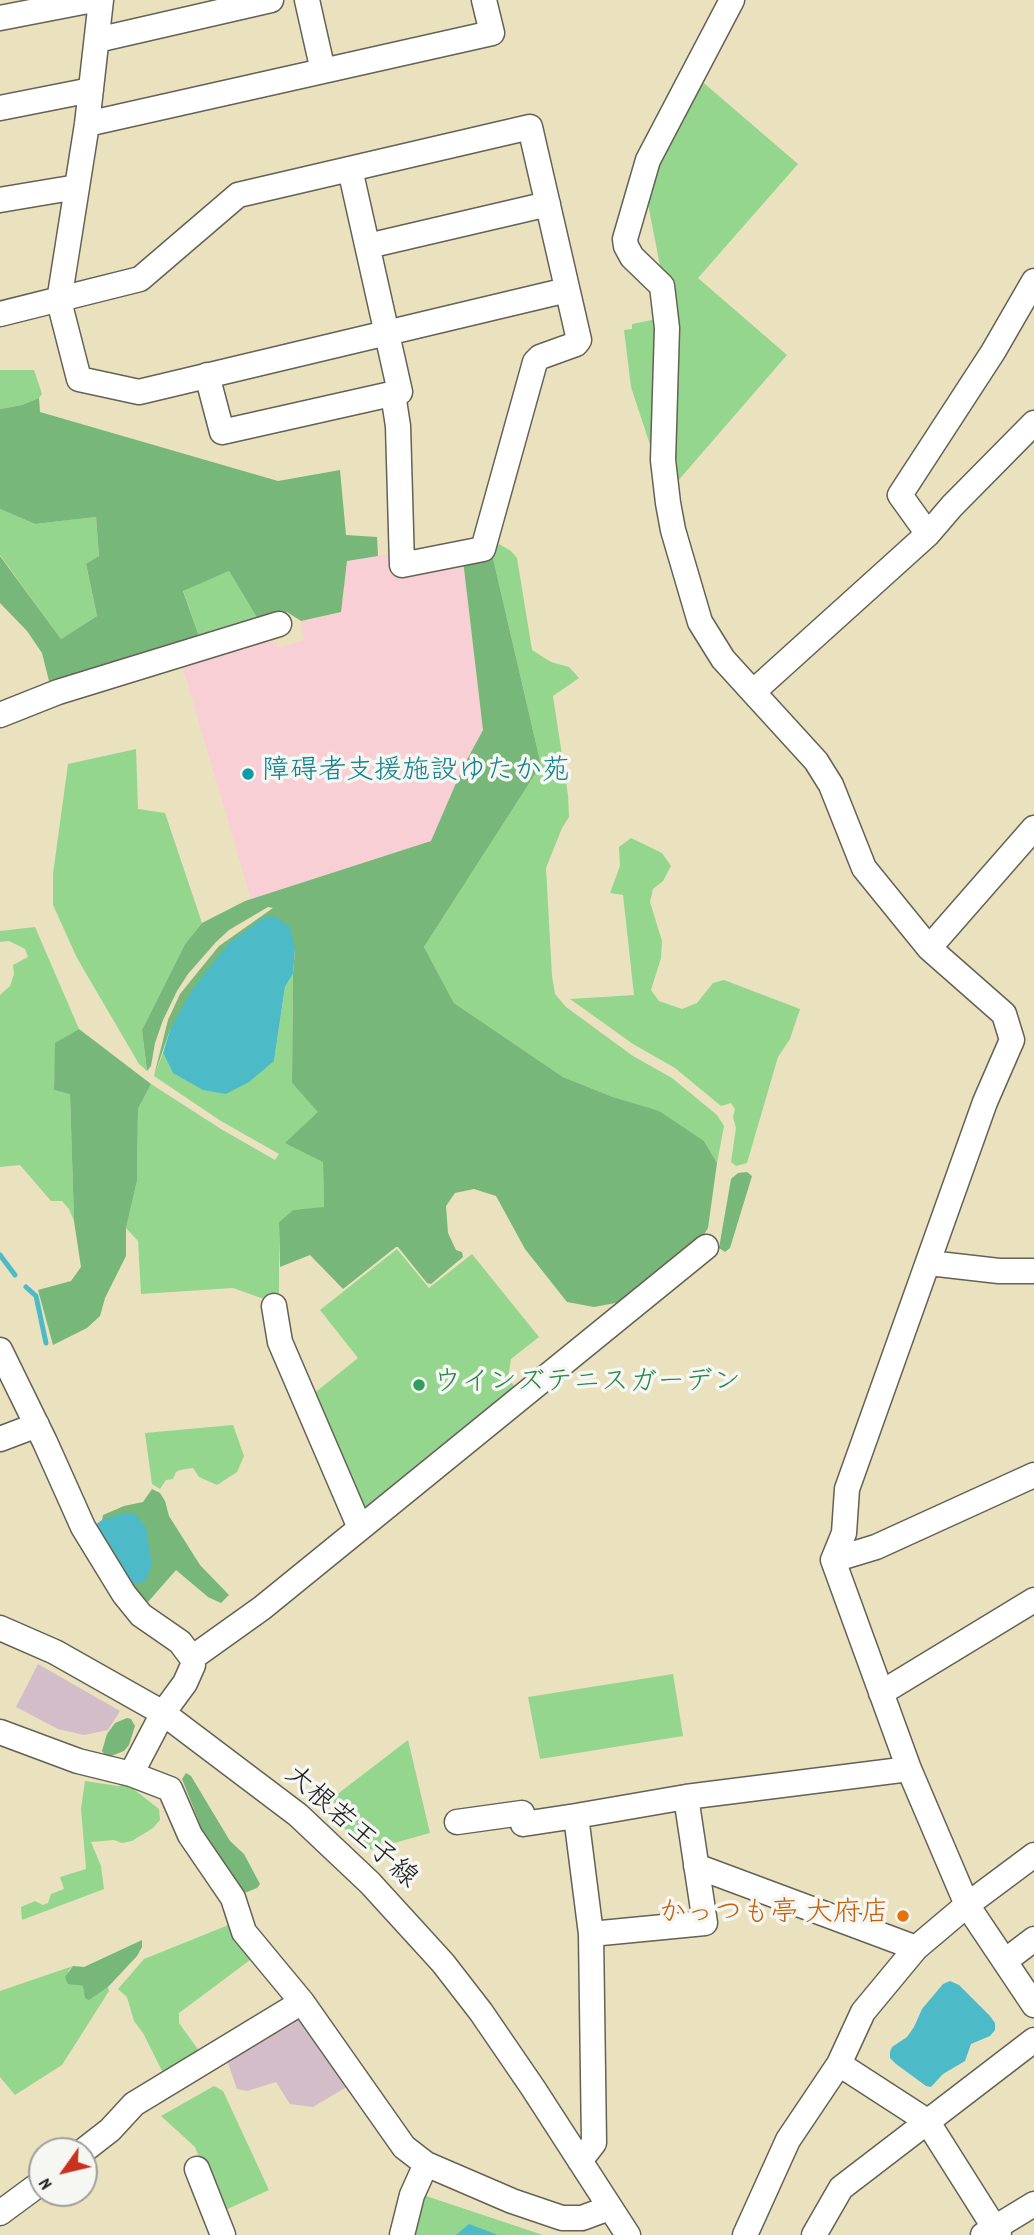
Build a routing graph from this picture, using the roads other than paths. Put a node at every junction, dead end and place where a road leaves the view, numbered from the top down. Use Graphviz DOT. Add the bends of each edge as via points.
graph roads {
  1 [pos="93,0"];
  2 [pos="101,0"];
  3 [pos="271,0"];
  4 [pos="307,0"];
  5 [pos="484,0"];
  6 [pos="732,0"];
  7 [pos="0,18"];
  8 [pos="97,40"];
  9 [pos="323,71"];
  10 [pos="91,90"];
  11 [pos="0,108"];
  12 [pos="87,124"];
  13 [pos="350,169"];
  14 [pos="77,187"];
  15 [pos="0,200"];
  16 [pos="548,204"];
  17 [pos="368,247"];
  18 [pos="1034,281"];
  19 [pos="567,290"];
  20 [pos="59,301"];
  21 [pos="0,314"];
  22 [pos="387,332"];
  23 [pos="208,375"];
  24 [pos="393,394"];
  25 [pos="1034,423"];
  26 [pos="928,534"];
  27 [pos="279,624"];
  28 [pos="753,692"];
  29 [pos="0,715"];
  30 [pos="1034,828"];
  31 [pos="929,948"];
  32 [pos="706,1247"];
  33 [pos="929,1263"];
  34 [pos="1034,1271"];
  35 [pos="274,1307"];
  36 [pos="0,1350"];
  37 [pos="37,1425"];
  38 [pos="0,1439"];
  39 [pos="1034,1475"];
  40 [pos="360,1528"];
  41 [pos="833,1560"];
  42 [pos="1034,1600"];
  43 [pos="0,1628"];
  44 [pos="192,1658"];
  45 [pos="881,1693"];
  46 [pos="163,1713"];
  47 [pos="0,1732"];
  48 [pos="909,1769"];
  49 [pos="131,1774"];
  50 [pos="686,1797"];
  51 [pos="576,1816"];
  52 [pos="457,1822"];
  53 [pos="1034,1855"];
  54 [pos="696,1866"];
  55 [pos="967,1905"];
  56 [pos="591,1934"];
  57 [pos="1034,1939"];
  58 [pos="916,1948"];
  59 [pos="1004,1961"];
  60 [pos="302,2002"];
  61 [pos="1034,2005"];
  62 [pos="1034,2040"];
  63 [pos="839,2064"];
  64 [pos="926,2120"];
  65 [pos="98,2139"];
  66 [pos="580,2161"];
  67 [pos="426,2164"];
  68 [pos="197,2169"];
  69 [pos="28,2192"];
  70 [pos="1034,2204"];
  71 [pos="609,2208"];
  72 [pos="0,2213"];
  73 [pos="992,2232"];
  74 [pos="223,2235"];
  75 [pos="402,2235"];
  76 [pos="628,2235"];
  77 [pos="745,2235"];
  78 [pos="814,2235"];
  1 -- 7 [label="street"];
  2 -- 8 [label="street"];
  3 -- 8 [label="street"];
  4 -- 9 [label="street"];
  5 -- 9 [label="street" via="492,33"];
  6 -- 28 [label="street" via="648,160 625,239 632,257 662,286 667,328 663,460 673,530 700,622 723,659"];
  8 -- 10 [label="street"];
  9 -- 12 [label="street"];
  10 -- 11 [label="street"];
  10 -- 12 [label="street"];
  12 -- 14 [label="street"];
  13 -- 16 [label="street" via="530,127"];
  13 -- 17 [label="street"];
  13 -- 20 [label="street" via="238,195 140,279"];
  14 -- 15 [label="street"];
  14 -- 20 [label="street"];
  16 -- 17 [label="street"];
  16 -- 19 [label="street"];
  17 -- 22 [label="street"];
  18 -- 26 [label="street" via="900,495"];
  19 -- 22 [label="street"];
  19 -- 24 [label="street" via="579,341 535,362 483,549 402,565"];
  20 -- 21 [label="street"];
  20 -- 23 [label="street" via="79,379 139,392"];
  22 -- 23 [label="street"];
  22 -- 24 [label="street" via="400,392"];
  23 -- 24 [label="street" via="222,432"];
  25 -- 26 [label="street"];
  26 -- 28 [label="street"];
  27 -- 29 [label="street" via="58,692"];
  28 -- 31 [label="street" via="816,761 831,785 864,868"];
  30 -- 31 [label="street"];
  31 -- 33 [label="street" via="1004,1014 1012,1040 985,1102"];
  32 -- 40 [label="street"];
  33 -- 34 [label="street"];
  33 -- 41 [label="street" via="847,1489 844,1533"];
  35 -- 40 [label="street" via="280,1342"];
  36 -- 37 [label="street"];
  37 -- 38 [label="street"];
  37 -- 44 [label="street" via="83,1527 124,1594 141,1615 180,1642"];
  39 -- 41 [label="street" via="876,1547"];
  40 -- 44 [label="street"];
  41 -- 45 [label="street"];
  42 -- 45 [label="street"];
  43 -- 46 [label="street, 大根若王子線" via="55,1652"];
  44 -- 46 [label="street" via="185,1683"];
  45 -- 48 [label="street"];
  46 -- 49 [label="street"];
  46 -- 66 [label="street, 大根若王子線" via="298,1815 370,1883 481,2012"];
  47 -- 49 [label="street" via="78,1761"];
  48 -- 50 [label="street"];
  48 -- 55 [label="street"];
  49 -- 60 [label="street" via="170,1789 190,1835 233,1898 244,1933"];
  50 -- 51 [label="street"];
  50 -- 54 [label="street"];
  51 -- 52 [label="street" via="523,1824 522,1813"];
  51 -- 56 [label="street"];
  53 -- 55 [label="street"];
  54 -- 56 [label="street" via="705,1923"];
  54 -- 58 [label="street"];
  55 -- 58 [label="street"];
  55 -- 59 [label="street"];
  56 -- 66 [label="street" via="594,2143"];
  57 -- 59 [label="street"];
  58 -- 63 [label="street" via="863,2012"];
  59 -- 61 [label="street"];
  60 -- 65 [label="street" via="134,2104"];
  60 -- 67 [label="street" via="404,2147"];
  62 -- 64 [label="street"];
  63 -- 64 [label="street"];
  63 -- 77 [label="street" via="788,2140"];
  64 -- 73 [label="street"];
  64 -- 78 [label="street" via="841,2188"];
  66 -- 71 [label="street, 大根若王子線"];
  67 -- 71 [label="street" via="562,2218 582,2218"];
  67 -- 75 [label="street"];
  68 -- 74 [label="street"];
  69 -- 72 [label="street"];
  70 -- 73 [label="street"];
  71 -- 76 [label="street, 大根若王子線"];
}
